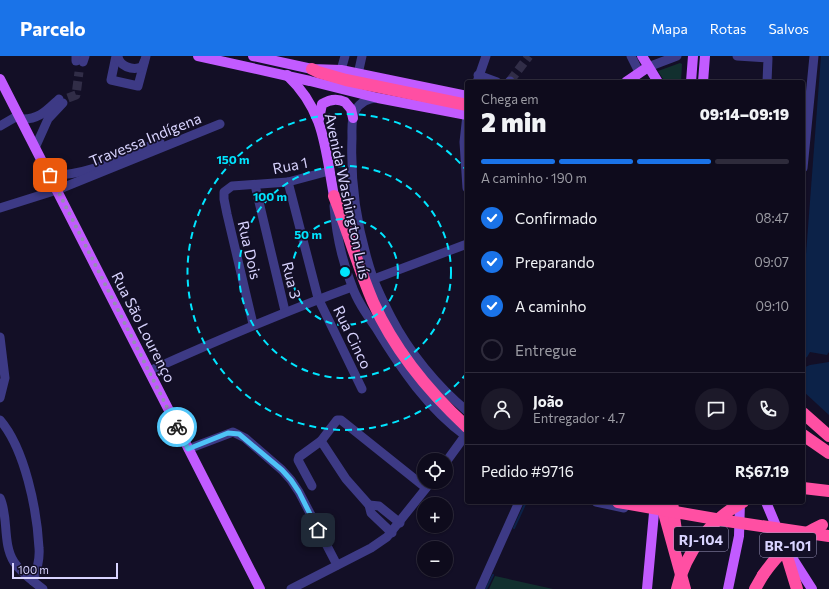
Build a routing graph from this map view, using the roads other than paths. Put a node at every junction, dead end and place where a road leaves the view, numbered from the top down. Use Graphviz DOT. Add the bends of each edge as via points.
graph roads {
  1 [pos="117,56"];
  2 [pos="198,56"];
  3 [pos="253,56"];
  4 [pos="345,56"];
  5 [pos="362,56"];
  6 [pos="486,56"];
  7 [pos="631,56"];
  8 [pos="642,56"];
  9 [pos="676,56"];
  10 [pos="693,56"];
  11 [pos="705,56"];
  12 [pos="737,56"];
  13 [pos="814,56"];
  14 [pos="146,57"];
  15 [pos="759,57"];
  16 [pos="312,69"];
  17 [pos="340,70"];
  18 [pos="358,74"];
  19 [pos="287,75"];
  20 [pos="651,76"];
  21 [pos="0,79"];
  22 [pos="477,79"];
  23 [pos="634,80"];
  24 [pos="691,80"];
  25 [pos="703,80"];
  26 [pos="767,80"];
  27 [pos="379,92"];
  28 [pos="465,96"];
  29 [pos="465,106"];
  30 [pos="465,114"];
  31 [pos="20,117"];
  32 [pos="353,118"];
  33 [pos="319,119"];
  34 [pos="220,124"];
  35 [pos="0,126"];
  36 [pos="465,133"];
  37 [pos="160,142"];
  38 [pos="35,148"];
  39 [pos="805,148"];
  40 [pos="465,157"];
  41 [pos="329,171"];
  42 [pos="50,175"];
  43 [pos="288,182"];
  44 [pos="255,185"];
  45 [pos="232,186"];
  46 [pos="57,190"];
  47 [pos="334,196"];
  48 [pos="0,208"];
  49 [pos="465,245"];
  50 [pos="374,279"];
  51 [pos="352,287"];
  52 [pos="318,298"];
  53 [pos="286,311"];
  54 [pos="253,324"];
  55 [pos="0,337"];
  56 [pos="149,371"];
  57 [pos="362,389"];
  58 [pos="0,398"];
  59 [pos="465,409"];
  60 [pos="805,415"];
  61 [pos="0,420"];
  62 [pos="465,431"];
  63 [pos="465,431"];
  64 [pos="465,436"];
  65 [pos="805,436"];
  66 [pos="829,436"];
  67 [pos="321,441"];
  68 [pos="188,449"];
  69 [pos="453,453"];
  70 [pos="829,453"];
  71 [pos="417,476"];
  72 [pos="312,486"];
  73 [pos="805,488"];
  74 [pos="426,489"];
  75 [pos="829,491"];
  76 [pos="0,498"];
  77 [pos="518,504"];
  78 [pos="607,504"];
  79 [pos="629,504"];
  80 [pos="655,504"];
  81 [pos="661,504"];
  82 [pos="672,504"];
  83 [pos="740,504"];
  84 [pos="740,504"];
  85 [pos="767,504"];
  86 [pos="369,505"];
  87 [pos="654,513"];
  88 [pos="400,523"];
  89 [pos="825,523"];
  90 [pos="392,533"];
  91 [pos="829,536"];
  92 [pos="782,540"];
  93 [pos="4,545"];
  94 [pos="337,565"];
  95 [pos="35,586"];
  96 [pos="260,589"];
  97 [pos="291,589"];
  98 [pos="480,589"];
  99 [pos="647,589"];
  100 [pos="677,589"];
  101 [pos="686,589"];
  102 [pos="728,589"];
  103 [pos="755,589"];
  104 [pos="797,589"];
  105 [pos="812,589"];
  1 -- 14 [label="street" via="121,65 136,68 142,67"];
  1 -- 14 [label="street" via="111,80 138,86"];
  2 -- 19 [label="main road"];
  3 -- 16 [label="main road"];
  4 -- 17 [label="street"];
  5 -- 18 [label="street"];
  6 -- 22 [label="street"];
  7 -- 20 [label="street"];
  8 -- 20 [label="main road"];
  9 -- 20 [label="street"];
  10 -- 24 [label="main road"];
  11 -- 25 [label="main road"];
  12 -- 15 [label="street"];
  13 -- 39 [label="street"];
  15 -- 26 [label="street" via="768,58"];
  16 -- 17 [label="main road"];
  16 -- 27 [label="highway"];
  17 -- 18 [label="main road"];
  18 -- 28 [label="main road"];
  19 -- 27 [label="main road"];
  19 -- 33 [label="main road, Avenida Washington Luís" via="308,98"];
  20 -- 23 [label="main road"];
  21 -- 31 [label="main road, Rua São Lourenço"];
  27 -- 29 [label="highway"];
  27 -- 30 [label="main road"];
  27 -- 32 [label="street, Avenida Washington Luís" via="364,101"];
  31 -- 35 [label="street"];
  31 -- 38 [label="main road, Rua São Lourenço"];
  31 -- 38 [label="street" via="33,120 62,100 48,119"];
  32 -- 33 [label="main road" via="346,102 335,99 322,104"];
  32 -- 50 [label="street, Avenida Washington Luís" via="352,182 355,205"];
  33 -- 41 [label="main road, Avenida Washington Luís"];
  34 -- 46 [label="street, Travessa Indígena"];
  36 -- 40 [label="street"];
  37 -- 42 [label="street" via="82,171 60,176"];
  38 -- 42 [label="main road, Rua São Lourenço"];
  41 -- 43 [label="street, Rua 1"];
  41 -- 47 [label="main road, Avenida Washington Luís"];
  42 -- 46 [label="main road, Rua São Lourenço"];
  43 -- 44 [label="street, Rua 1"];
  43 -- 52 [label="street, Rua Cinco"];
  44 -- 45 [label="street, Rua 1"];
  44 -- 53 [label="street, Rua 3"];
  45 -- 54 [label="street, Rua Dois" via="224,192 224,199"];
  46 -- 48 [label="street, Travessa Indígena"];
  46 -- 56 [label="main road, Rua São Lourenço"];
  47 -- 51 [label="street, Avenida Washington Luís" via="339,239"];
  47 -- 62 [label="highway" via="363,278 380,316 426,387"];
  49 -- 50 [label="street"];
  50 -- 59 [label="street, Avenida Washington Luís" via="391,318 416,356 436,382"];
  51 -- 52 [label="street"];
  51 -- 63 [label="street, Avenida Washington Luís" via="378,333 414,385 430,404"];
  52 -- 53 [label="street"];
  52 -- 57 [label="street, Rua Cinco"];
  53 -- 54 [label="street"];
  54 -- 56 [label="street"];
  55 -- 58 [label="street" via="5,378"];
  56 -- 68 [label="main road, Rua São Lourenço"];
  60 -- 66 [label="highway"];
  61 -- 95 [label="street" via="8,430 25,473 35,516 39,549"];
  64 -- 69 [label="street"];
  65 -- 70 [label="highway"];
  67 -- 71 [label="street" via="337,420 341,420"];
  67 -- 72 [label="street" via="298,460"];
  67 -- 86 [label="street" via="346,479"];
  68 -- 94 [label="street" via="233,432 245,438 291,480"];
  68 -- 96 [label="main road, Rua São Lourenço"];
  73 -- 75 [label="highway"];
  74 -- 88 [label="street"];
  76 -- 93 [label="street" via="4,507"];
  77 -- 98 [label="street"];
  78 -- 87 [label="street"];
  79 -- 91 [label="highway, bridge"];
  80 -- 87 [label="main road"];
  81 -- 101 [label="highway"];
  82 -- 101 [label="highway"];
  83 -- 102 [label="main road" via="737,548"];
  84 -- 100 [label="highway, RJ-104, bridge" via="712,526 700,540 688,558"];
  85 -- 92 [label="main road"];
  86 -- 88 [label="street" via="379,506"];
  86 -- 90 [label="street" via="371,513"];
  87 -- 99 [label="main road"];
  88 -- 90 [label="street"];
  89 -- 103 [label="highway, BR-101, bridge" via="796,538 773,561"];
  90 -- 94 [label="street" via="371,548"];
  92 -- 104 [label="highway"];
  92 -- 105 [label="main road"];
  93 -- 95 [label="street" via="14,562"];
  94 -- 97 [label="street"];
}
